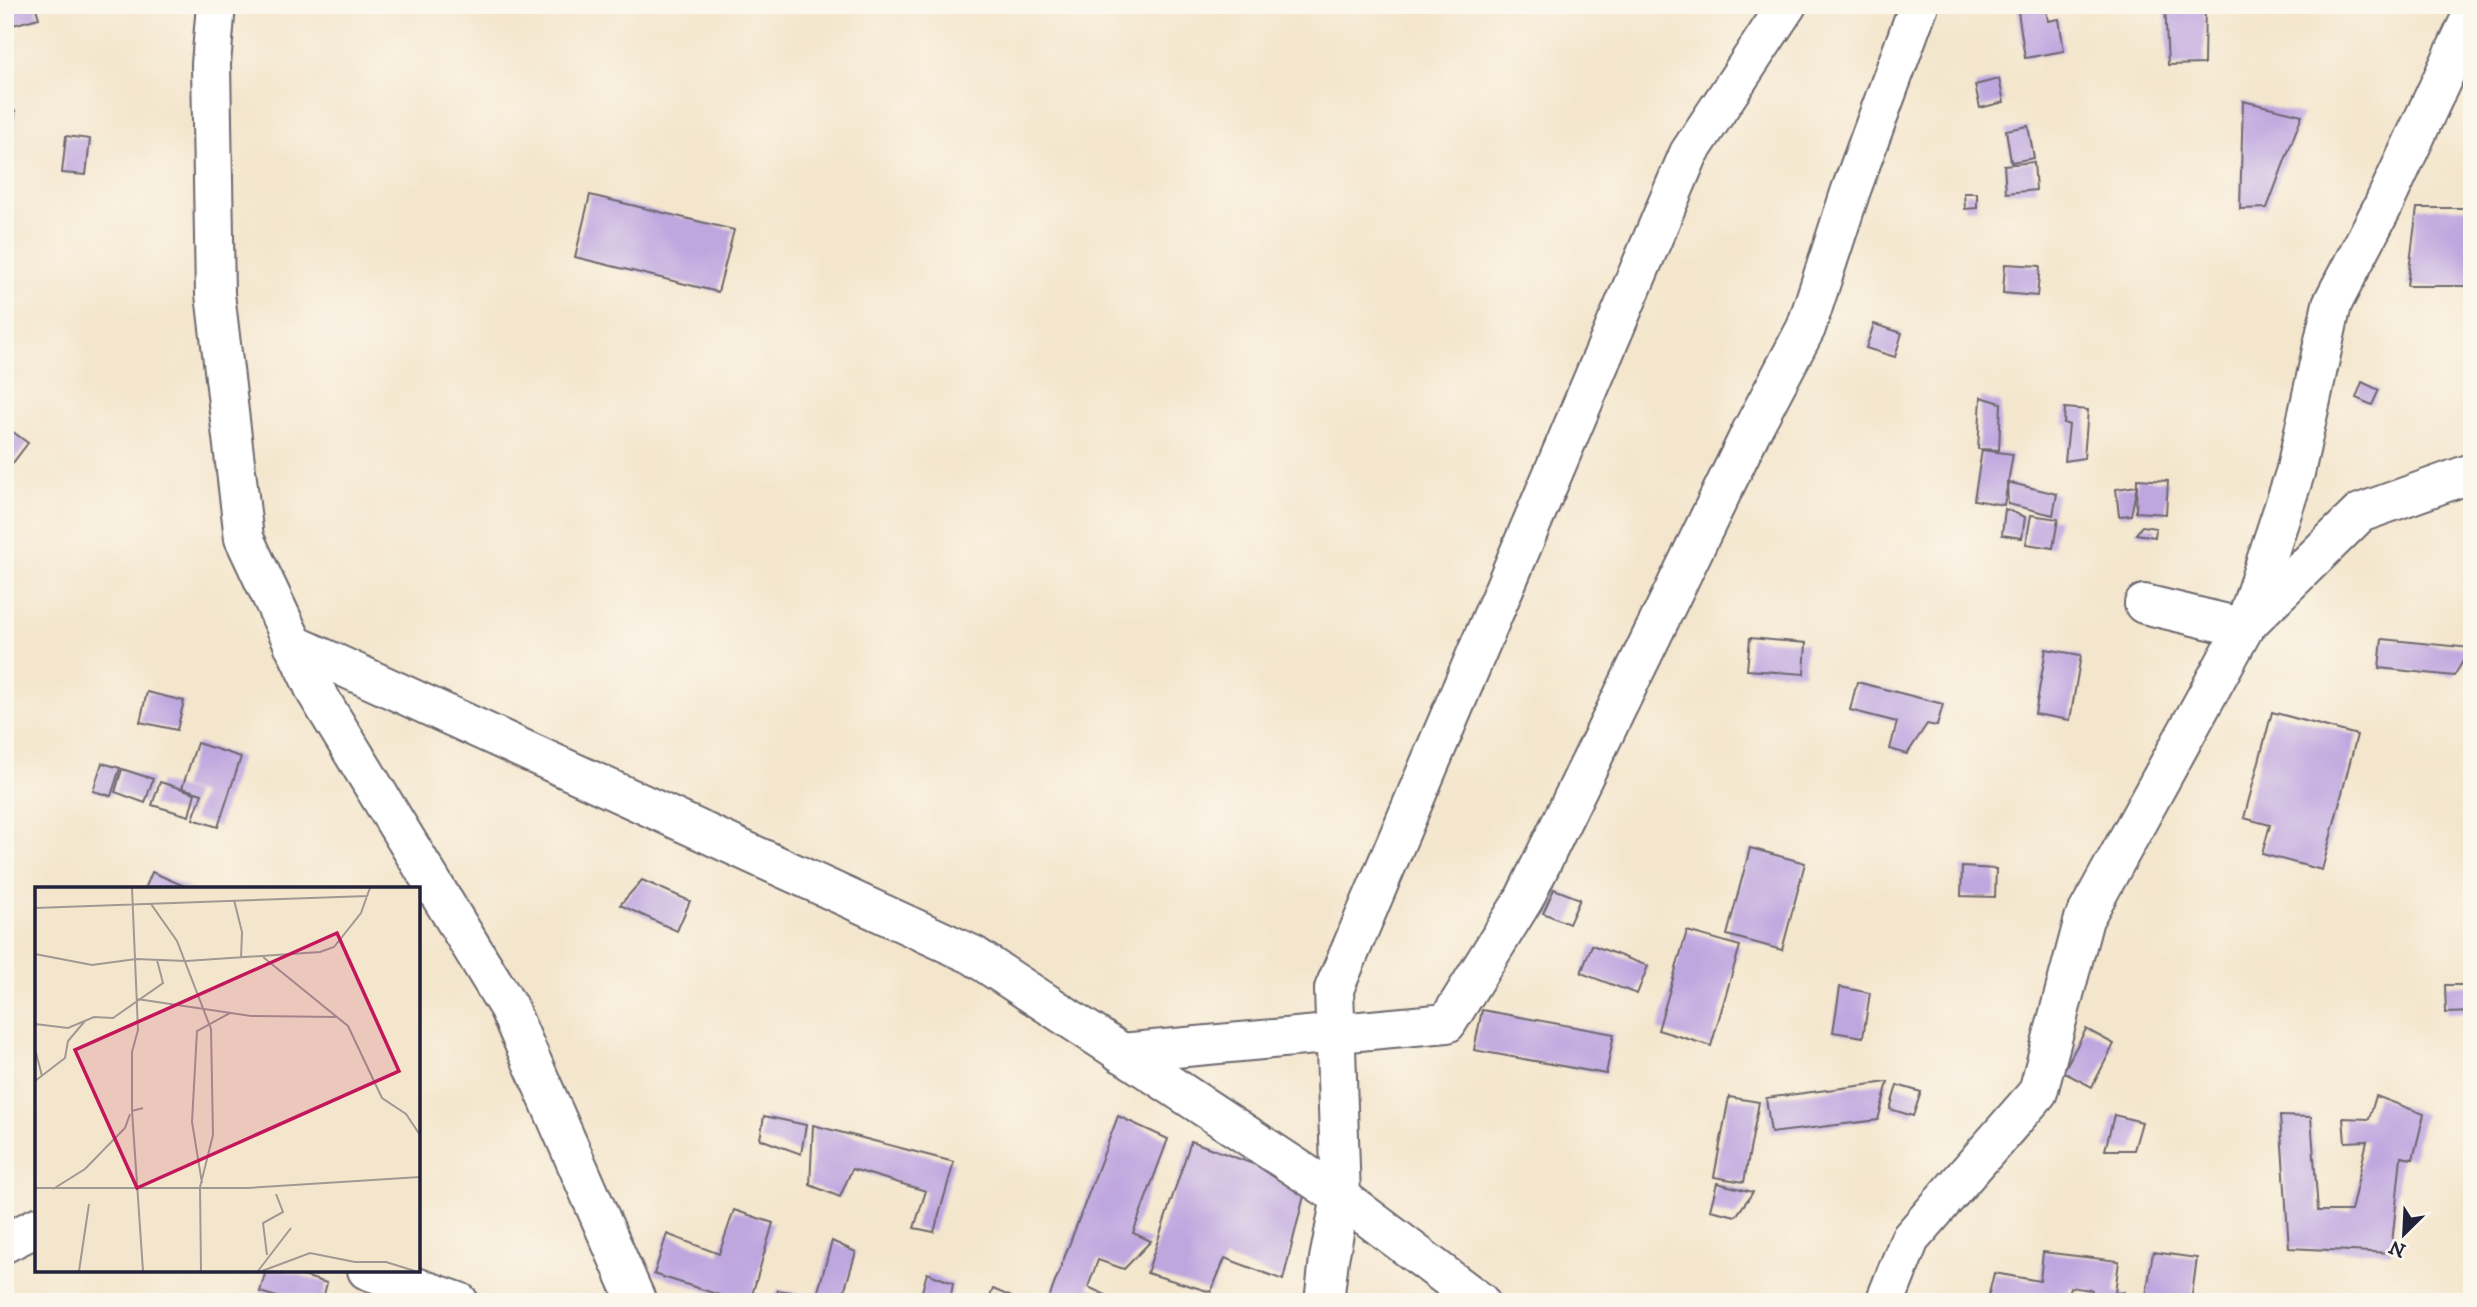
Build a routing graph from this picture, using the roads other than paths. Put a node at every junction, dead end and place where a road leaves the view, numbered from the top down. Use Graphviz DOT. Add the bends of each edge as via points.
graph roads {
  1 [pos="216,5"];
  2 [pos="1787,5"];
  3 [pos="1919,5"];
  4 [pos="2472,15"];
  5 [pos="2472,473"];
  6 [pos="2144,604"];
  7 [pos="2244,628"];
  8 [pos="293,644"];
  9 [pos="1335,1034"];
  10 [pos="1121,1053"];
  11 [pos="1341,1197"];
  12 [pos="35,1228"];
  13 [pos="5,1243"];
  14 [pos="373,1272"];
  15 [pos="459,1302"];
  16 [pos="637,1302"];
  17 [pos="1324,1302"];
  18 [pos="1480,1302"];
  19 [pos="1885,1302"];
  1 -- 8 [label="street" via="211,64 215,294 244,538"];
  2 -- 9 [label="street" via="1689,153 1334,989"];
  3 -- 9 [label="street" via="1806,328 1524,899 1447,1023"];
  4 -- 7 [label="street" via="2332,304 2295,473"];
  5 -- 7 [label="street" via="2360,513"];
  6 -- 7 [label="street"];
  7 -- 19 [label="street" via="2084,919 2038,1091 1910,1239"];
  8 -- 10 [label="street" via="973,955"];
  8 -- 16 [label="street" via="316,692 508,1007"];
  9 -- 10 [label="street"];
  9 -- 11 [label="street"];
  10 -- 11 [label="street"];
  11 -- 17 [label="street"];
  11 -- 18 [label="street"];
  12 -- 13 [label="street"];
  14 -- 15 [label="street"];
}
